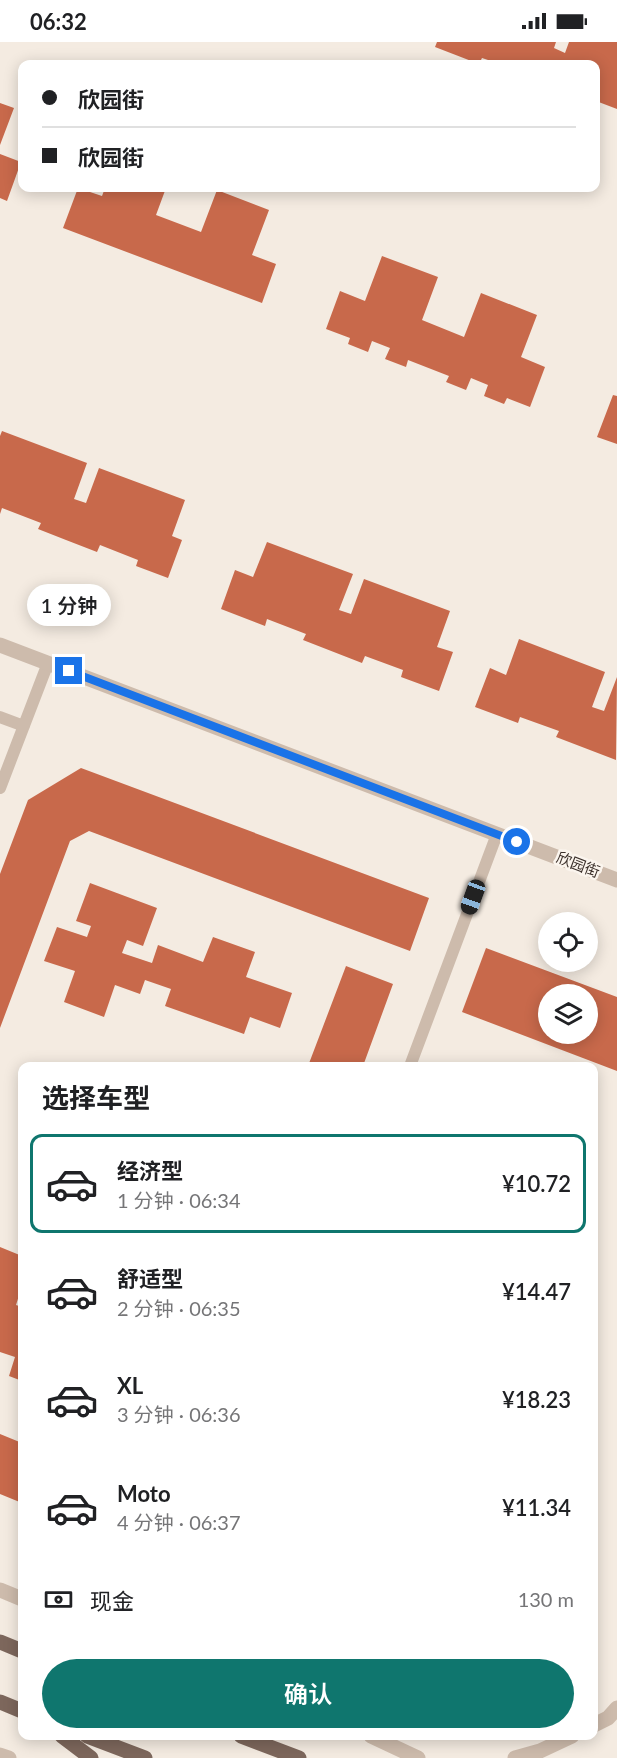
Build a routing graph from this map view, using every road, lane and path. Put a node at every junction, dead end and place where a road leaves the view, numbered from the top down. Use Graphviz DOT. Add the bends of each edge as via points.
graph roads {
  1 [pos="0,645"];
  2 [pos="48,663"];
  3 [pos="0,717"];
  4 [pos="24,726"];
  5 [pos="0,788"];
  6 [pos="497,834"];
  7 [pos="617,880"];
  8 [pos="412,1062"];
  9 [pos="0,1590"];
  10 [pos="18,1597"];
  11 [pos="0,1642"];
  12 [pos="18,1649"];
  13 [pos="0,1702"];
  14 [pos="617,1708"];
  15 [pos="18,1709"];
  16 [pos="598,1723"];
  17 [pos="67,1740"];
  18 [pos="98,1740"];
  19 [pos="252,1740"];
  20 [pos="380,1740"];
  21 [pos="563,1740"];
  22 [pos="0,1755"];
  23 [pos="9,1758"];
  24 [pos="91,1758"];
  25 [pos="145,1758"];
  26 [pos="299,1758"];
  27 [pos="418,1758"];
  28 [pos="515,1758"];
  1 -- 2 [label="street, 欣园街"];
  2 -- 4 [label="lane"];
  2 -- 6 [label="street, 欣园街"];
  3 -- 4 [label="lane"];
  4 -- 5 [label="lane"];
  6 -- 7 [label="street, 欣园街"];
  6 -- 8 [label="lane"];
  9 -- 10 [label="street"];
  11 -- 12 [label="main road"];
  13 -- 15 [label="main road"];
  14 -- 16 [label="street"];
  17 -- 24 [label="main road"];
  18 -- 25 [label="main road"];
  19 -- 26 [label="main road"];
  20 -- 27 [label="street"];
  21 -- 28 [label="street"];
  22 -- 23 [label="street"];
}
